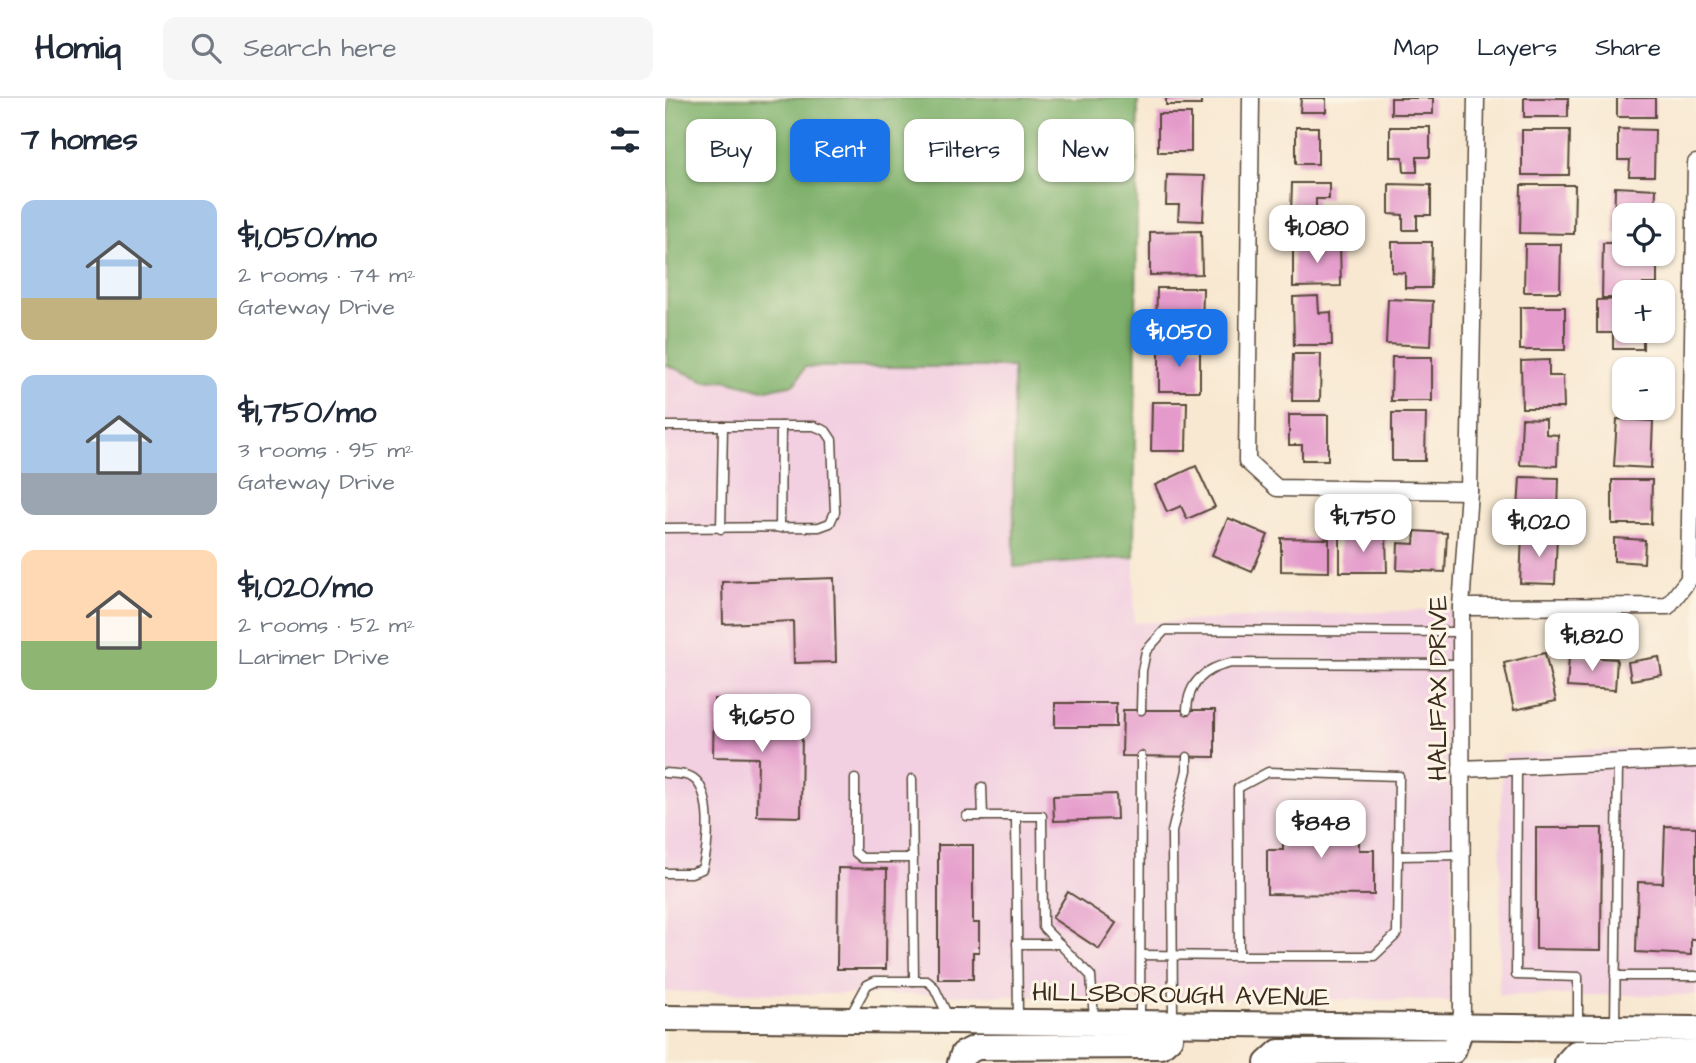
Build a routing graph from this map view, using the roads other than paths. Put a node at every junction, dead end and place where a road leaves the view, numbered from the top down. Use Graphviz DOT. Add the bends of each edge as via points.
graph roads {
  1 [pos="1251,98"];
  2 [pos="1476,98"];
  3 [pos="1696,163"];
  4 [pos="665,426"];
  5 [pos="723,426"];
  6 [pos="781,426"];
  7 [pos="1469,491"];
  8 [pos="665,528"];
  9 [pos="780,528"];
  10 [pos="721,529"];
  11 [pos="1692,579"];
  12 [pos="1461,607"];
  13 [pos="1461,632"];
  14 [pos="1461,664"];
  15 [pos="1141,709"];
  16 [pos="1187,710"];
  17 [pos="1141,756"];
  18 [pos="1187,757"];
  19 [pos="1696,759"];
  20 [pos="1618,762"];
  21 [pos="1517,766"];
  22 [pos="1461,769"];
  23 [pos="665,774"];
  24 [pos="855,779"];
  25 [pos="912,779"];
  26 [pos="982,787"];
  27 [pos="967,816"];
  28 [pos="983,816"];
  29 [pos="1016,816"];
  30 [pos="1461,855"];
  31 [pos="1398,856"];
  32 [pos="913,858"];
  33 [pos="665,873"];
  34 [pos="1017,944"];
  35 [pos="1060,944"];
  36 [pos="1141,955"];
  37 [pos="1172,955"];
  38 [pos="1239,956"];
  39 [pos="1615,976"];
  40 [pos="1696,976"];
  41 [pos="914,981"];
  42 [pos="665,1018"];
  43 [pos="847,1020"];
  44 [pos="951,1022"];
  45 [pos="1018,1022"];
  46 [pos="1094,1023"];
  47 [pos="1140,1023"];
  48 [pos="1173,1023"];
  49 [pos="1462,1026"];
  50 [pos="1578,1028"];
  51 [pos="1615,1028"];
  52 [pos="1696,1029"];
  53 [pos="1696,1053"];
  54 [pos="960,1063"];
  55 [pos="1267,1063"];
  56 [pos="1567,1063"];
  1 -- 7 [label="street" via="1247,461 1277,488"];
  2 -- 7 [label="street, HALIFAX DRIVE"];
  3 -- 11 [label="street"];
  4 -- 5 [label="lane"];
  5 -- 6 [label="lane"];
  5 -- 10 [label="lane"];
  6 -- 9 [label="lane"];
  6 -- 9 [label="lane" via="814,426 827,431 832,440 835,512 830,523 819,527"];
  7 -- 12 [label="street, HALIFAX DRIVE"];
  8 -- 10 [label="lane"];
  9 -- 10 [label="lane"];
  11 -- 12 [label="street" via="1668,606"];
  12 -- 13 [label="street, HALIFAX DRIVE"];
  13 -- 14 [label="street, HALIFAX DRIVE"];
  13 -- 15 [label="lane" via="1165,630 1146,651"];
  14 -- 16 [label="lane" via="1231,663 1204,673"];
  14 -- 22 [label="street, HALIFAX DRIVE"];
  17 -- 36 [label="lane"];
  18 -- 37 [label="lane" via="1172,832"];
  19 -- 20 [label="street"];
  20 -- 21 [label="street"];
  20 -- 39 [label="lane"];
  21 -- 22 [label="street"];
  21 -- 50 [label="lane" via="1516,975 1578,977"];
  22 -- 30 [label="street, HALIFAX DRIVE"];
  23 -- 33 [label="lane" via="691,776 707,803 702,869"];
  24 -- 32 [label="lane" via="855,852 862,858"];
  25 -- 32 [label="lane"];
  26 -- 28 [label="lane"];
  27 -- 28 [label="lane"];
  28 -- 29 [label="lane"];
  29 -- 34 [label="lane"];
  29 -- 35 [label="lane" via="1042,816 1043,927"];
  30 -- 31 [label="lane"];
  30 -- 49 [label="street, HALIFAX DRIVE"];
  31 -- 38 [label="lane" via="1397,934 1374,956"];
  31 -- 38 [label="lane" via="1399,776 1268,772 1238,789"];
  32 -- 41 [label="lane"];
  34 -- 35 [label="lane"];
  34 -- 45 [label="lane"];
  35 -- 46 [label="lane" via="1091,976"];
  36 -- 37 [label="lane"];
  36 -- 47 [label="lane"];
  37 -- 38 [label="lane"];
  37 -- 48 [label="lane"];
  39 -- 40 [label="lane"];
  39 -- 51 [label="lane"];
  41 -- 43 [label="lane" via="867,985"];
  41 -- 44 [label="lane" via="927,981 934,987"];
  42 -- 43 [label="main road, HILLSBOROUGH AVENUE"];
  43 -- 44 [label="main road, HILLSBOROUGH AVENUE"];
  44 -- 45 [label="main road, HILLSBOROUGH AVENUE"];
  45 -- 46 [label="main road, HILLSBOROUGH AVENUE"];
  46 -- 47 [label="main road, HILLSBOROUGH AVENUE"];
  47 -- 48 [label="main road, HILLSBOROUGH AVENUE"];
  48 -- 49 [label="main road, HILLSBOROUGH AVENUE"];
  48 -- 54 [label="main road" via="1170,1038 1161,1046 977,1047 964,1054"];
  49 -- 50 [label="main road, HILLSBOROUGH AVENUE"];
  49 -- 55 [label="main road" via="1453,1051 1279,1052"];
  50 -- 51 [label="main road, HILLSBOROUGH AVENUE"];
  51 -- 52 [label="main road, HILLSBOROUGH AVENUE"];
  53 -- 56 [label="main road" via="1576,1053"];
}
